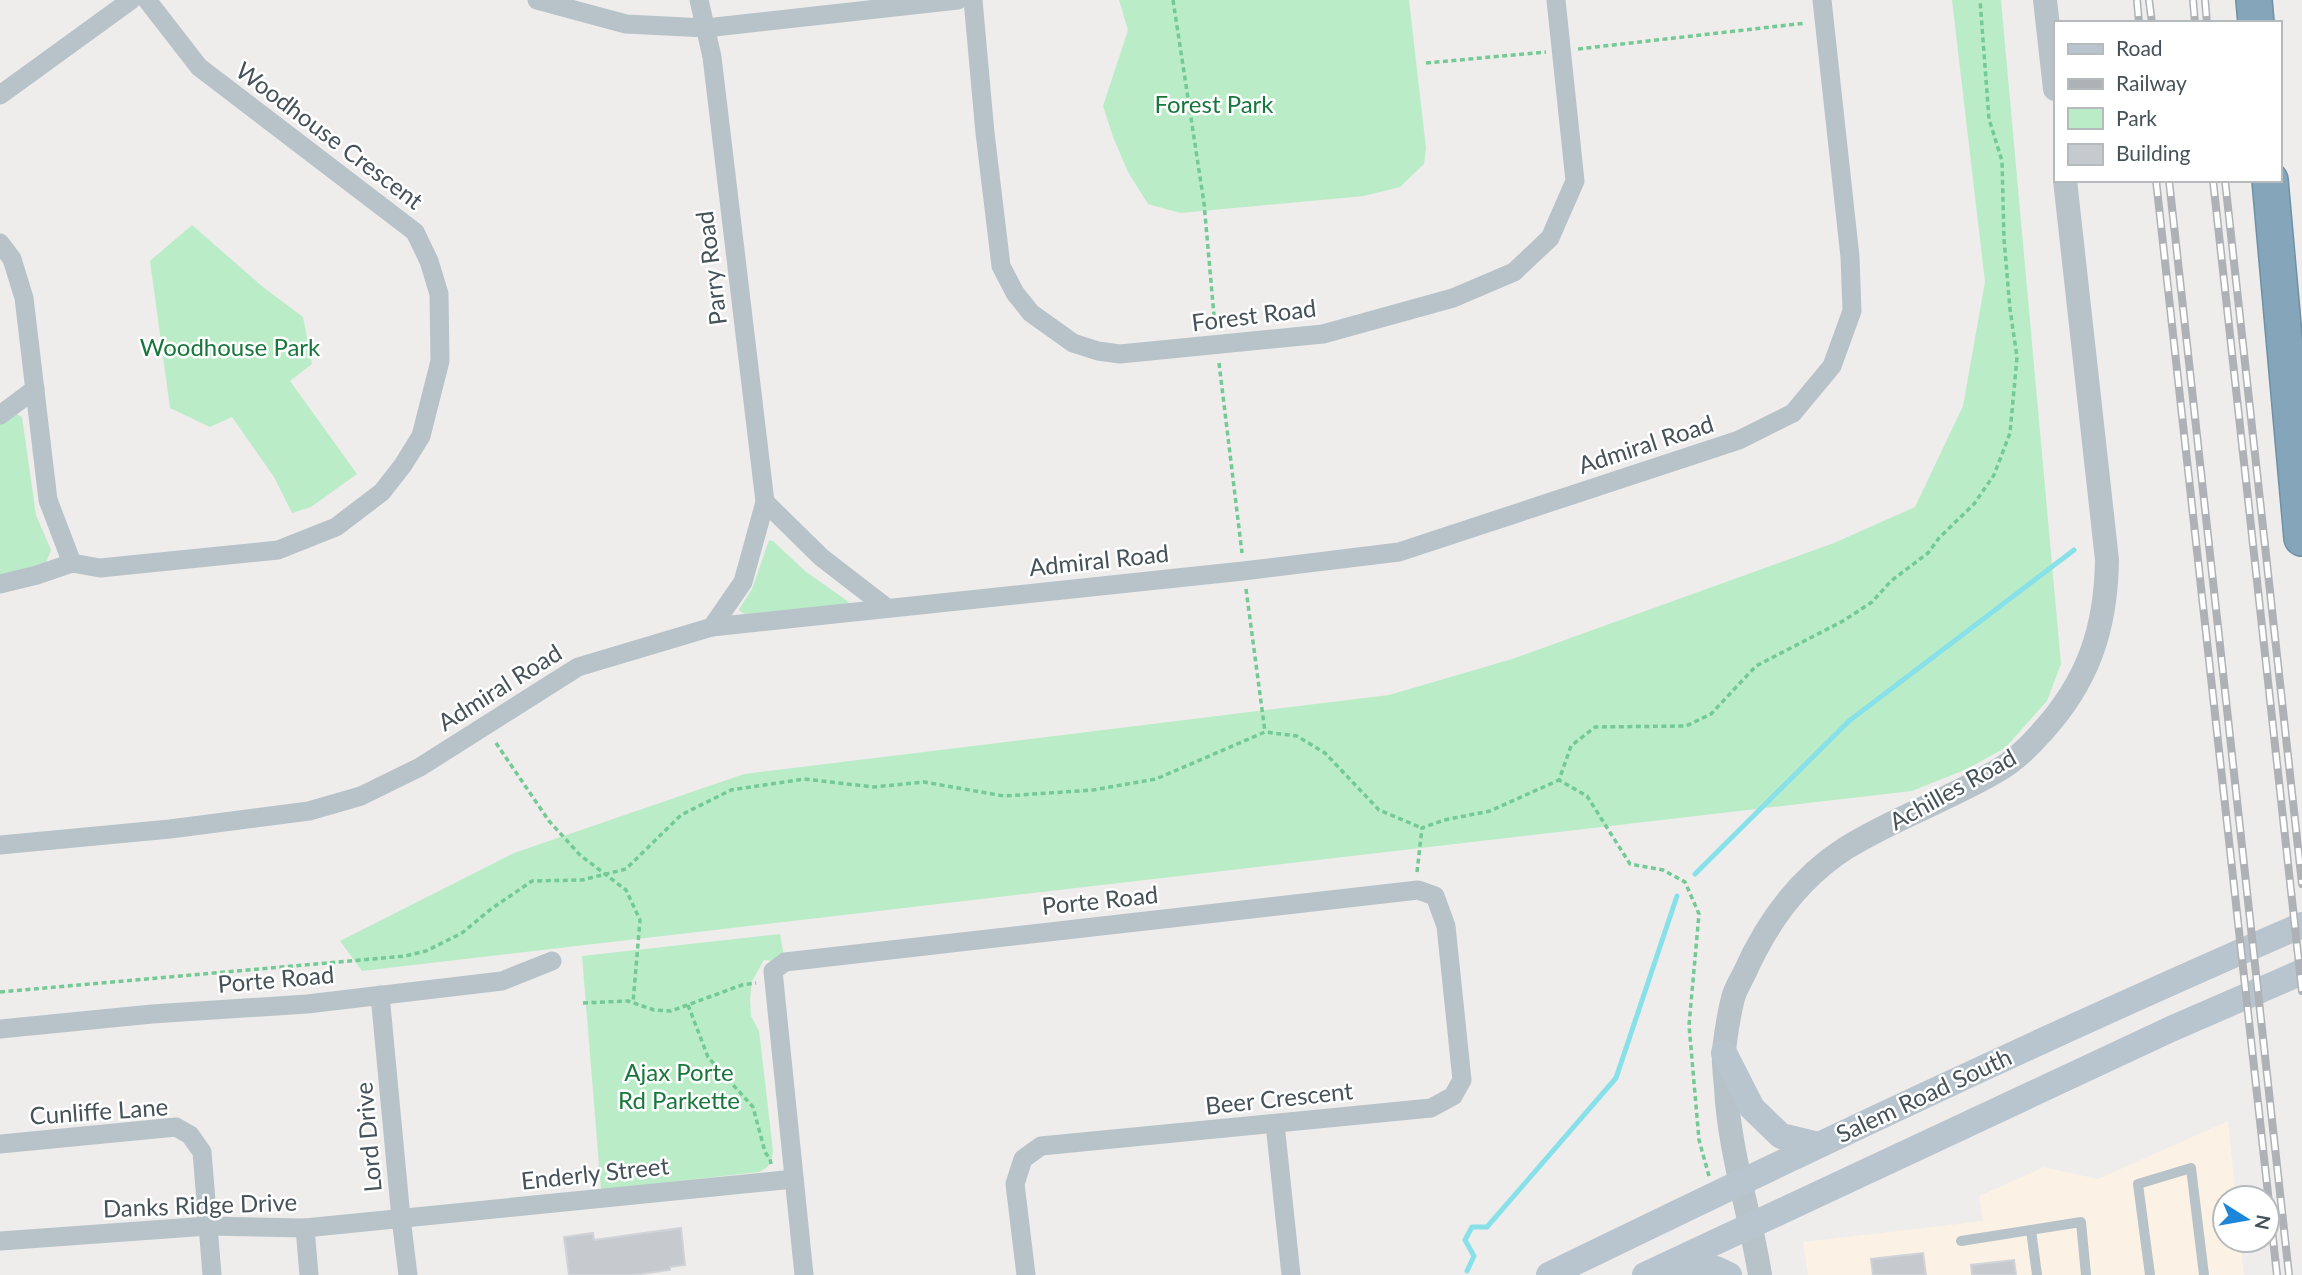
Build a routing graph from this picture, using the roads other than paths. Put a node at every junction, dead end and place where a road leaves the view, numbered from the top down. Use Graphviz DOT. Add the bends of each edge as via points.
graph roads {
  1 [pos="131,0"];
  2 [pos="147,0"];
  3 [pos="537,0"];
  4 [pos="699,0"];
  5 [pos="958,0"];
  6 [pos="973,0"];
  7 [pos="1556,0"];
  8 [pos="1822,0"];
  9 [pos="2045,0"];
  10 [pos="2254,0"];
  11 [pos="865,4"];
  12 [pos="2256,21"];
  13 [pos="706,29"];
  14 [pos="2054,80"];
  15 [pos="0,95"];
  16 [pos="2065,182"];
  17 [pos="2270,182"];
  18 [pos="0,243"];
  19 [pos="35,388"];
  20 [pos="0,415"];
  21 [pos="765,502"];
  22 [pos="2302,538"];
  23 [pos="72,563"];
  24 [pos="0,584"];
  25 [pos="887,608"];
  26 [pos="712,627"];
  27 [pos="0,845"];
  28 [pos="1435,896"];
  29 [pos="2302,925"];
  30 [pos="552,961"];
  31 [pos="2302,972"];
  32 [pos="380,995"];
  33 [pos="0,1029"];
  34 [pos="1724,1053"];
  35 [pos="1276,1124"];
  36 [pos="0,1144"];
  37 [pos="1818,1145"];
  38 [pos="794,1179"];
  39 [pos="1740,1181"];
  40 [pos="401,1218"];
  41 [pos="1750,1224"];
  42 [pos="208,1226"];
  43 [pos="305,1228"];
  44 [pos="2031,1230"];
  45 [pos="0,1241"];
  46 [pos="1961,1241"];
  47 [pos="1656,1270"];
  48 [pos="212,1275"];
  49 [pos="309,1275"];
  50 [pos="408,1275"];
  51 [pos="804,1275"];
  52 [pos="1026,1275"];
  53 [pos="1291,1275"];
  54 [pos="1549,1275"];
  55 [pos="1729,1275"];
  56 [pos="1760,1275"];
  57 [pos="2036,1275"];
  58 [pos="2086,1275"];
  59 [pos="2150,1275"];
  60 [pos="2204,1275"];
  1 -- 15 [label="street"];
  2 -- 23 [label="street, Woodhouse Crescent" via="199,67 415,232 439,294 440,361 421,436 404,465 382,492 337,527 278,550 100,568"];
  3 -- 13 [label="street" via="626,24"];
  4 -- 13 [label="street, Parry Road"];
  5 -- 11 [label="street" via="902,7"];
  6 -- 7 [label="street, Forest Road" via="1001,266 1031,313 1073,343 1120,354 1322,334 1453,298 1514,272 1550,238 1575,181"];
  8 -- 25 [label="street, Admiral Road" via="1852,311 1832,366 1793,413 1739,440 1399,552"];
  9 -- 14 [label="street"];
  10 -- 12 [label="highway"];
  11 -- 13 [label="street"];
  13 -- 21 [label="street, Parry Road"];
  16 -- 34 [label="street, Achilles Road" via="2107,560 2103,614 2090,660 2061,711 2019,756 1844,849 1785,902 1756,944 1733,997"];
  17 -- 22 [label="highway"];
  18 -- 19 [label="street" via="12,259 24,298"];
  19 -- 20 [label="street"];
  19 -- 23 [label="street" via="48,500"];
  21 -- 25 [label="street" via="821,557"];
  21 -- 26 [label="street, Parry Road" via="743,582"];
  23 -- 24 [label="street, Woodhouse Crescent"];
  25 -- 26 [label="street, Admiral Road"];
  26 -- 27 [label="street, Admiral Road" via="578,667 420,767 361,796 309,811"];
  28 -- 35 [label="street, Beer Crescent" via="1446,926 1462,1080 1452,1096 1431,1108"];
  28 -- 38 [label="street, Porte Road" via="1418,890 786,962 766,977"];
  29 -- 37 [label="main road, Salem Road South"];
  30 -- 32 [label="street, Porte Road" via="502,981"];
  31 -- 41 [label="main road, Salem Road South"];
  32 -- 33 [label="street, Porte Road"];
  32 -- 40 [label="street, Lord Drive"];
  34 -- 37 [label="main road" via="1752,1108 1780,1136"];
  34 -- 39 [label="street, Achilles Road" via="1727,1113"];
  35 -- 52 [label="street, Beer Crescent" via="1041,1146 1023,1159 1015,1184"];
  35 -- 53 [label="street"];
  36 -- 42 [label="street, Cunliffe Lane" via="176,1127 190,1135 202,1152"];
  37 -- 39 [label="main road, Salem Road South"];
  38 -- 40 [label="street, Enderly Street"];
  38 -- 51 [label="street"];
  39 -- 41 [label="street, Achilles Road"];
  39 -- 54 [label="main road, Salem Road South"];
  40 -- 43 [label="street, Danks Ridge Drive"];
  40 -- 50 [label="street, Lord Drive"];
  41 -- 47 [label="main road, Salem Road South"];
  41 -- 56 [label="street, Achilles Road"];
  42 -- 43 [label="street, Danks Ridge Drive"];
  42 -- 45 [label="street, Danks Ridge Drive"];
  42 -- 48 [label="street, Cunliffe Lane"];
  43 -- 49 [label="street"];
  44 -- 46 [label="lane"];
  44 -- 57 [label="lane"];
  44 -- 58 [label="lane" via="2081,1222"];
  47 -- 55 [label="main road" via="1716,1269"];
  59 -- 60 [label="lane" via="2138,1184 2191,1168"];
}
